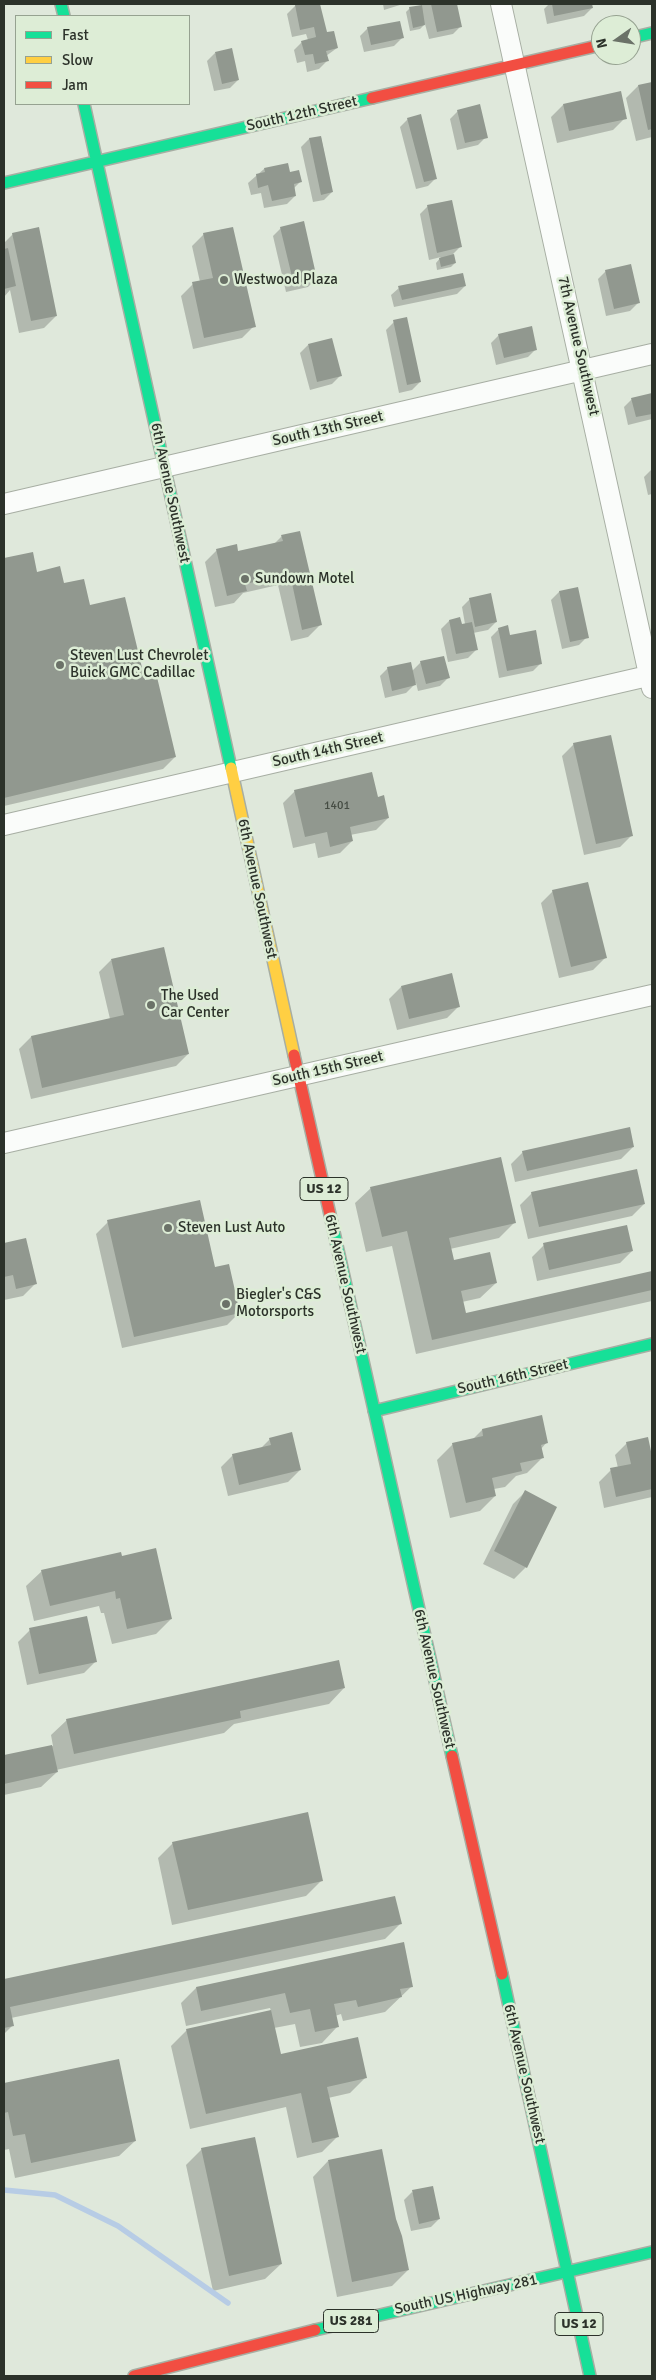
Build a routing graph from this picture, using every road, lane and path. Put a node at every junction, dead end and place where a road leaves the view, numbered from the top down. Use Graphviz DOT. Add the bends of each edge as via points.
graph roads {
  1 [pos="501,4"];
  2 [pos="591,47"];
  3 [pos="514,65"];
  4 [pos="84,105"];
  5 [pos="97,162"];
  6 [pos="4,183"];
  7 [pos="652,354"];
  8 [pos="583,370"];
  9 [pos="164,467"];
  10 [pos="4,504"];
  11 [pos="651,679"];
  12 [pos="232,772"];
  13 [pos="4,825"];
  14 [pos="652,995"];
  15 [pos="299,1076"];
  16 [pos="4,1143"];
  17 [pos="652,1344"];
  18 [pos="374,1410"];
  19 [pos="652,2252"];
  20 [pos="569,2273"];
  21 [pos="134,2376"];
  22 [pos="590,2376"];
  1 -- 3 [label="street, 7th Avenue Southwest"];
  2 -- 3 [label="main road, South 12th Street"];
  3 -- 5 [label="main road, South 12th Street"];
  3 -- 8 [label="street, 7th Avenue Southwest"];
  4 -- 5 [label="main road, 6th Avenue Southwest / US 12"];
  5 -- 6 [label="main road, South 12th Street"];
  5 -- 9 [label="main road, 6th Avenue Southwest / US 12"];
  7 -- 8 [label="street, South 13th Street"];
  8 -- 9 [label="street, South 13th Street"];
  8 -- 11 [label="street, 7th Avenue Southwest"];
  9 -- 10 [label="street, South 13th Street"];
  9 -- 12 [label="main road, 6th Avenue Southwest / US 12"];
  11 -- 12 [label="street, South 14th Street"];
  12 -- 13 [label="street, South 14th Street"];
  12 -- 15 [label="main road, 6th Avenue Southwest / US 12"];
  14 -- 15 [label="street, South 15th Street"];
  15 -- 16 [label="street, South 15th Street"];
  15 -- 18 [label="main road, 6th Avenue Southwest / US 12"];
  17 -- 18 [label="main road, South 16th Street"];
  18 -- 20 [label="main road, 6th Avenue Southwest / US 12"];
  19 -- 20 [label="main road, South US Highway 281 / US 281"];
  20 -- 21 [label="main road, South US Highway 281 / US 281" via="350,2322"];
  20 -- 22 [label="main road, 6th Avenue Southwest / US 12"];
}
